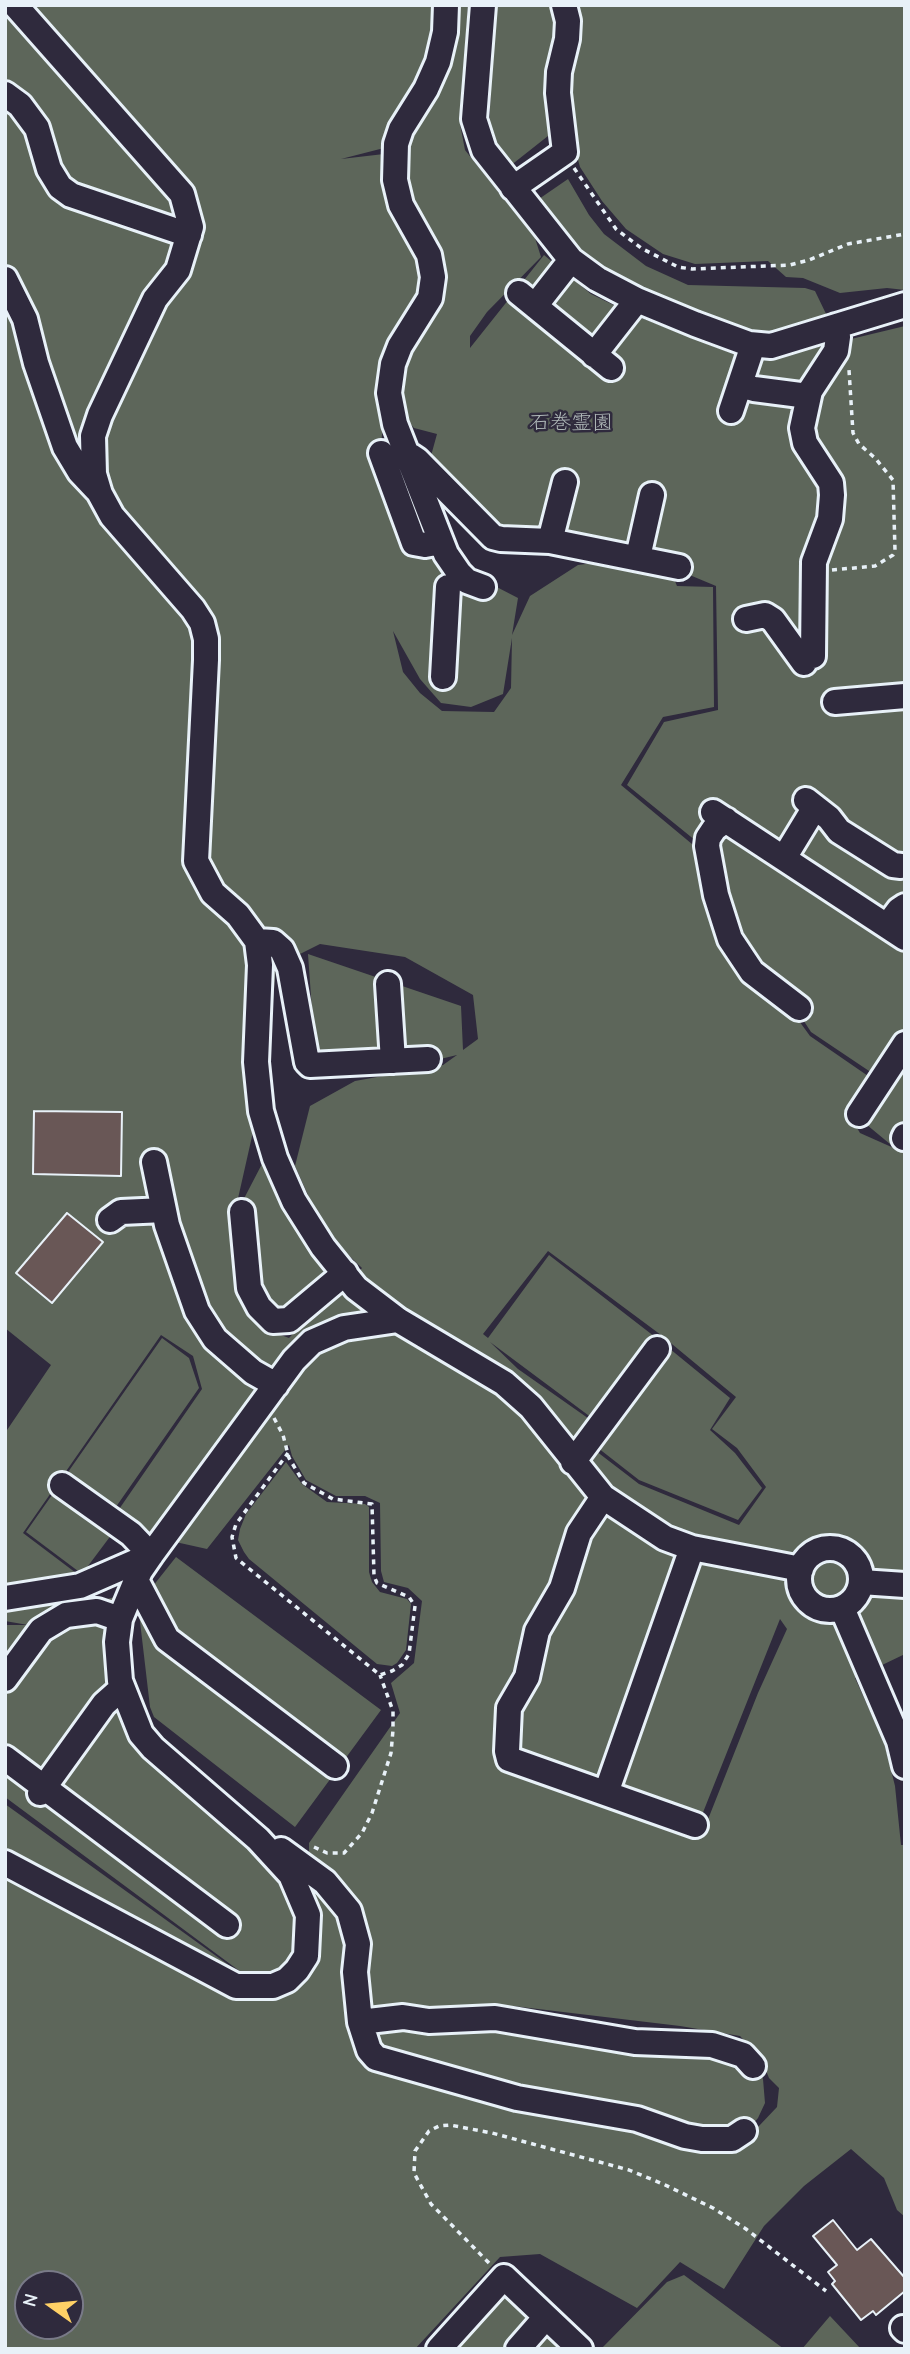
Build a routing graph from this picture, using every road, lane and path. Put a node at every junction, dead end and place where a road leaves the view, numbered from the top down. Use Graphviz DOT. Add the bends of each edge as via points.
graph roads {
  1 [pos="15,5"];
  2 [pos="446,5"];
  3 [pos="483,5"];
  4 [pos="564,5"];
  5 [pos="5,94"];
  6 [pos="565,152"];
  7 [pos="513,188"];
  8 [pos="905,234"];
  9 [pos="189,235"];
  10 [pos="571,260"];
  11 [pos="5,279"];
  12 [pos="637,300"];
  13 [pos="902,300"];
  14 [pos="836,336"];
  15 [pos="753,345"];
  16 [pos="740,385"];
  17 [pos="808,396"];
  18 [pos="731,411"];
  19 [pos="381,453"];
  20 [pos="407,454"];
  21 [pos="565,482"];
  22 [pos="100,494"];
  23 [pos="652,495"];
  24 [pos="550,541"];
  25 [pos="441,542"];
  26 [pos="638,557"];
  27 [pos="679,567"];
  28 [pos="815,572"];
  29 [pos="746,619"];
  30 [pos="443,677"];
  31 [pos="905,696"];
  32 [pos="835,702"];
  33 [pos="784,858"];
  34 [pos="901,866"];
  35 [pos="905,906"];
  36 [pos="896,932"];
  37 [pos="257,941"];
  38 [pos="388,984"];
  39 [pos="799,1008"];
  40 [pos="905,1044"];
  41 [pos="429,1059"];
  42 [pos="393,1061"];
  43 [pos="859,1114"];
  44 [pos="154,1162"];
  45 [pos="164,1210"];
  46 [pos="242,1212"];
  47 [pos="110,1220"];
  48 [pos="345,1273"];
  49 [pos="398,1320"];
  50 [pos="657,1349"];
  51 [pos="270,1393"];
  52 [pos="288,1453"];
  53 [pos="573,1462"];
  54 [pos="62,1485"];
  55 [pos="603,1497"];
  56 [pos="692,1548"];
  57 [pos="151,1555"];
  58 [pos="801,1569"];
  59 [pos="136,1580"];
  60 [pos="861,1582"];
  61 [pos="905,1586"];
  62 [pos="5,1598"];
  63 [pos="842,1608"];
  64 [pos="120,1619"];
  65 [pos="380,1675"];
  66 [pos="5,1679"];
  67 [pos="122,1688"];
  68 [pos="5,1758"];
  69 [pos="335,1766"];
  70 [pos="905,1766"];
  71 [pos="42,1790"];
  72 [pos="606,1793"];
  73 [pos="695,1825"];
  74 [pos="258,1839"];
  75 [pos="309,1845"];
  76 [pos="5,1863"];
  77 [pos="227,1925"];
  78 [pos="360,2022"];
  79 [pos="752,2066"];
  80 [pos="744,2131"];
  81 [pos="504,2277"];
  82 [pos="826,2291"];
  83 [pos="546,2318"];
  84 [pos="439,2349"];
  85 [pos="518,2349"];
  86 [pos="580,2349"];
  1 -- 9 [label="street" via="182,194"];
  2 -- 20 [label="street" via="438,62 401,129 394,164 401,205 429,255 433,277 430,298 393,364 391,411"];
  3 -- 7 [label="street" via="474,119 484,150"];
  4 -- 6 [label="street" via="567,40 558,93"];
  5 -- 9 [label="street" via="37,128 49,169 60,187 71,195"];
  6 -- 7 [label="street"];
  6 -- 8 [label="path" via="616,229 678,267 790,265 848,244"];
  7 -- 10 [label="street"];
  9 -- 22 [label="street" via="178,270 155,299 100,415 93,436 94,474"];
  10 -- 12 [label="street"];
  10 -- 12 [label="street" via="527,299 603,361"];
  11 -- 22 [label="street" via="24,319 65,447"];
  12 -- 15 [label="street"];
  13 -- 14 [label="street"];
  14 -- 15 [label="street"];
  14 -- 17 [label="street" via="836,351"];
  14 -- 28 [label="path" via="849,361 853,433 893,480 895,551 875,566"];
  15 -- 16 [label="street"];
  16 -- 17 [label="street"];
  16 -- 18 [label="street"];
  17 -- 28 [label="street" via="802,428 805,443 825,471 832,495"];
  19 -- 25 [label="street" via="414,543"];
  20 -- 24 [label="street" via="493,537"];
  20 -- 25 [label="street"];
  21 -- 24 [label="street"];
  22 -- 37 [label="street" via="112,516 202,622 206,660 195,861 213,893 238,915"];
  23 -- 26 [label="street"];
  24 -- 26 [label="street"];
  25 -- 30 [label="street" via="457,585"];
  26 -- 27 [label="street"];
  28 -- 29 [label="street" via="809,660 773,620 765,615"];
  31 -- 32 [label="street"];
  33 -- 34 [label="street" via="810,804 839,831"];
  33 -- 36 [label="street"];
  33 -- 39 [label="street" via="720,816 708,838 716,895 730,940 752,972"];
  35 -- 36 [label="street" via="899,910"];
  37 -- 42 [label="street" via="273,942 290,968 310,1065"];
  37 -- 48 [label="street" via="256,1062 261,1111 294,1201"];
  38 -- 42 [label="street"];
  40 -- 43 [label="street"];
  41 -- 42 [label="street"];
  44 -- 45 [label="street"];
  45 -- 47 [label="street" via="121,1212"];
  45 -- 51 [label="street" via="197,1311 215,1339"];
  46 -- 48 [label="street" via="249,1288 273,1321 289,1320"];
  48 -- 49 [label="street" via="356,1288"];
  49 -- 51 [label="street" via="344,1328 312,1342"];
  49 -- 53 [label="street" via="504,1383 531,1407"];
  50 -- 53 [label="street"];
  51 -- 52 [label="path"];
  51 -- 57 [label="street"];
  52 -- 65 [label="path" via="236,1524 232,1537 236,1558"];
  52 -- 65 [label="path" via="304,1483 317,1491 334,1499 372,1504 374,1576 377,1583 409,1597 415,1606 410,1654 402,1665"];
  53 -- 55 [label="street"];
  54 -- 57 [label="street" via="131,1534"];
  55 -- 56 [label="street" via="665,1538"];
  55 -- 72 [label="street" via="579,1533 567,1577 537,1632 527,1677 509,1708 507,1751 509,1759"];
  56 -- 58 [label="street"];
  56 -- 72 [label="street"];
  57 -- 59 [label="street"];
  57 -- 62 [label="street" via="80,1586"];
  58 -- 60 [label="street" via="813,1553 842,1550 857,1563"];
  58 -- 63 [label="street" via="800,1587 809,1602 824,1609"];
  59 -- 64 [label="street"];
  59 -- 69 [label="street" via="167,1639"];
  60 -- 61 [label="street"];
  60 -- 63 [label="street" via="855,1598"];
  63 -- 70 [label="street" via="899,1741"];
  64 -- 66 [label="street" via="97,1611 66,1615 41,1630"];
  64 -- 67 [label="street"];
  65 -- 75 [label="path" via="393,1711 393,1730 391,1753 372,1813 344,1853 327,1853"];
  67 -- 71 [label="street" via="104,1704"];
  67 -- 74 [label="street" via="141,1734 153,1748"];
  68 -- 71 [label="street"];
  71 -- 77 [label="street"];
  72 -- 73 [label="street"];
  74 -- 76 [label="street" via="291,1875 308,1915 306,1956 298,1970 273,1986 236,1986 217,1978"];
  74 -- 78 [label="street" via="325,1882 349,1910 358,1944 355,1972"];
  78 -- 79 [label="street" via="403,2017 429,2021 495,2018 643,2043 712,2045 743,2055"];
  78 -- 80 [label="street" via="369,2050 380,2060 528,2100 638,2119 685,2136 732,2139"];
  81 -- 82 [label="path" via="430,2204 420,2187 414,2173 415,2151 429,2131 439,2126 492,2133 629,2170 663,2184 746,2229"];
  81 -- 83 [label="street"];
  81 -- 84 [label="street"];
  83 -- 85 [label="street"];
  83 -- 86 [label="street"];
}
